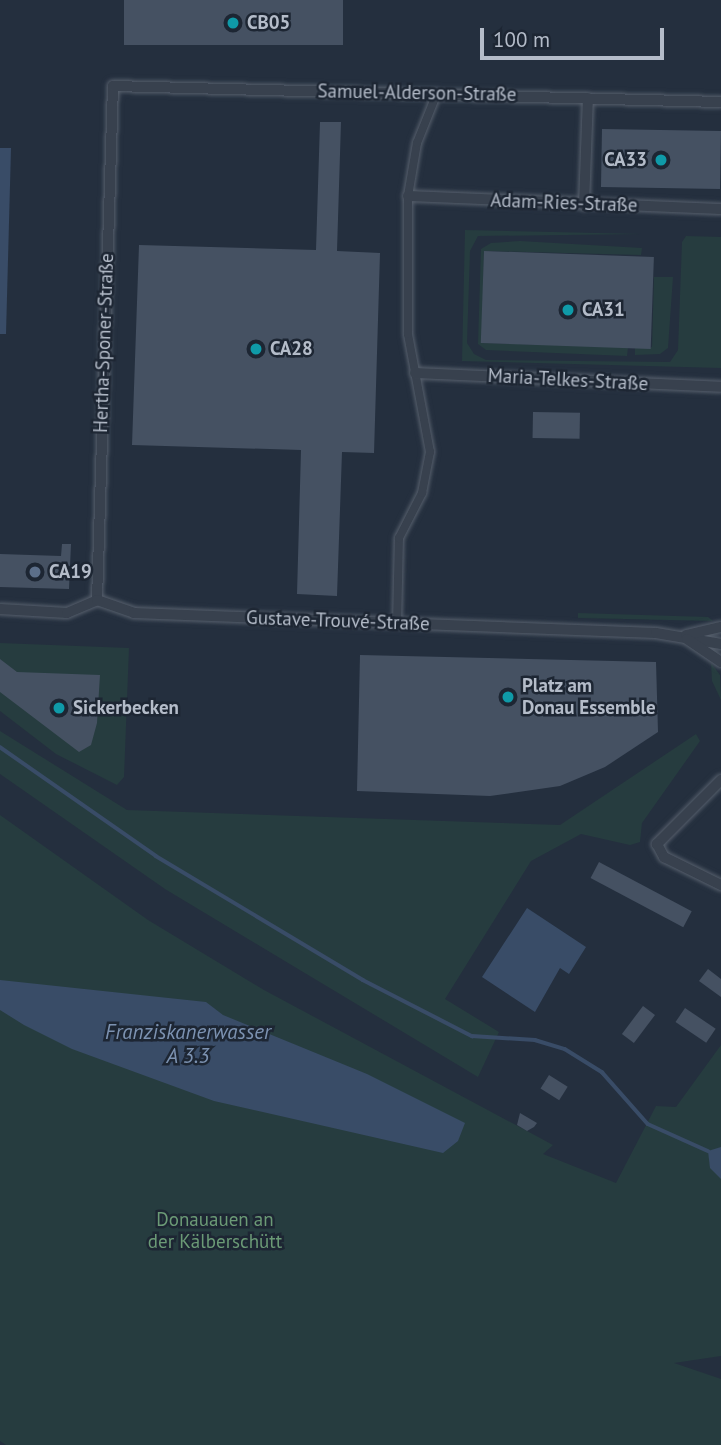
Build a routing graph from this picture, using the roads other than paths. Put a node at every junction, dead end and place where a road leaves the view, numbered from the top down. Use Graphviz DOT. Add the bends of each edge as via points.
graph roads {
  1 [pos="113,86"];
  2 [pos="437,93"];
  3 [pos="588,98"];
  4 [pos="721,102"];
  5 [pos="408,196"];
  6 [pos="584,205"];
  7 [pos="721,209"];
  8 [pos="415,373"];
  9 [pos="721,387"];
  10 [pos="97,600"];
  11 [pos="0,609"];
  12 [pos="397,624"];
  13 [pos="721,627"];
  14 [pos="682,636"];
  15 [pos="721,644"];
  16 [pos="721,662"];
  17 [pos="721,780"];
  18 [pos="721,884"];
  1 -- 2 [label="street, Samuel-Alderson-Straße"];
  1 -- 10 [label="street, Hertha-Sponer-Straße"];
  2 -- 3 [label="street, Samuel-Alderson-Straße"];
  2 -- 5 [label="street" via="417,143"];
  3 -- 4 [label="street, Samuel-Alderson-Straße"];
  3 -- 6 [label="street"];
  5 -- 6 [label="street, Adam-Ries-Straße"];
  5 -- 8 [label="street" via="408,334"];
  6 -- 7 [label="street, Adam-Ries-Straße"];
  8 -- 9 [label="street, Maria-Telkes-Straße"];
  8 -- 12 [label="street" via="430,452 422,493 399,538"];
  10 -- 11 [label="street" via="67,613"];
  10 -- 12 [label="street, Gustave-Trouvé-Straße" via="134,613"];
  12 -- 14 [label="street, Gustave-Trouvé-Straße"];
  13 -- 14 [label="street, Gustave-Trouvé-Straße"];
  14 -- 15 [label="street, Gustave-Trouvé-Straße"];
  14 -- 16 [label="street"];
  17 -- 18 [label="street" via="657,844 664,856"];
}
